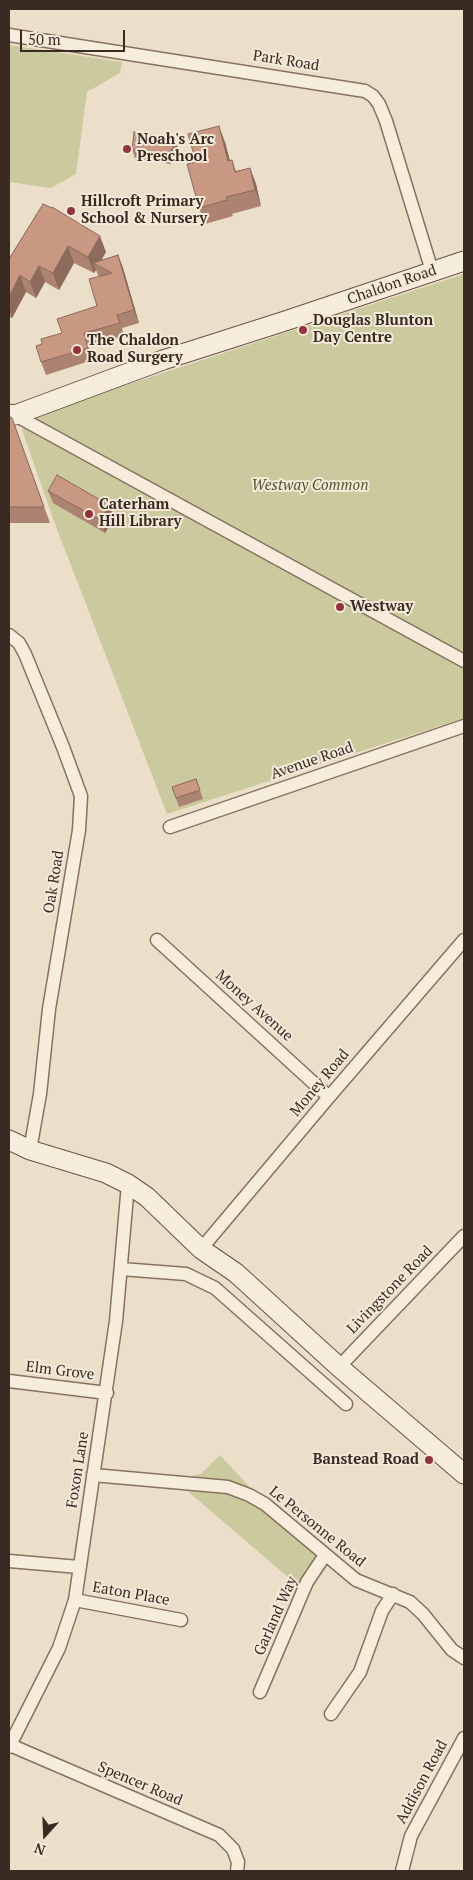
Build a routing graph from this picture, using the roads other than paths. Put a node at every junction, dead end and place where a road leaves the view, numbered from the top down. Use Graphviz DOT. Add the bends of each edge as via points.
graph roads {
  1 [pos="9,35"];
  2 [pos="464,261"];
  3 [pos="432,271"];
  4 [pos="12,414"];
  5 [pos="9,635"];
  6 [pos="464,661"];
  7 [pos="464,726"];
  8 [pos="170,827"];
  9 [pos="156,940"];
  10 [pos="464,940"];
  11 [pos="329,1096"];
  12 [pos="9,1140"];
  13 [pos="30,1150"];
  14 [pos="128,1184"];
  15 [pos="464,1236"];
  16 [pos="201,1249"];
  17 [pos="121,1269"];
  18 [pos="339,1367"];
  19 [pos="9,1381"];
  20 [pos="107,1393"];
  21 [pos="346,1404"];
  22 [pos="464,1474"];
  23 [pos="93,1475"];
  24 [pos="326,1555"];
  25 [pos="9,1561"];
  26 [pos="79,1567"];
  27 [pos="393,1594"];
  28 [pos="75,1600"];
  29 [pos="181,1620"];
  30 [pos="464,1658"];
  31 [pos="260,1692"];
  32 [pos="331,1714"];
  33 [pos="464,1738"];
  34 [pos="9,1746"];
  35 [pos="236,1871"];
  36 [pos="402,1871"];
  1 -- 3 [label="street, Park Road" via="365,91 379,104 386,121"];
  2 -- 3 [label="main road, Chaldon Road"];
  3 -- 4 [label="main road, Chaldon Road"];
  4 -- 6 [label="street"];
  5 -- 13 [label="street, Oak Road" via="25,654 81,796 79,830"];
  7 -- 8 [label="street, Avenue Road"];
  9 -- 11 [label="street, Money Avenue"];
  10 -- 11 [label="street, Money Road"];
  11 -- 16 [label="street, Money Road"];
  12 -- 13 [label="main road"];
  13 -- 14 [label="main road" via="106,1172"];
  14 -- 16 [label="main road" via="147,1196"];
  14 -- 17 [label="street, Foxon Lane"];
  15 -- 18 [label="street, Livingstone Road"];
  16 -- 18 [label="main road" via="236,1273"];
  17 -- 20 [label="street, Foxon Lane"];
  17 -- 21 [label="street" via="186,1274 215,1288"];
  18 -- 22 [label="main road"];
  19 -- 20 [label="street, Elm Grove"];
  20 -- 23 [label="street, Foxon Lane"];
  23 -- 24 [label="street, Le Personne Road" via="228,1487 265,1504"];
  23 -- 26 [label="street, Foxon Lane"];
  24 -- 27 [label="street, Le Personne Road" via="356,1580"];
  24 -- 31 [label="street, Garland Way" via="306,1582"];
  25 -- 26 [label="street"];
  26 -- 28 [label="street, Foxon Lane"];
  27 -- 30 [label="street, Le Personne Road" via="410,1602 452,1650"];
  27 -- 32 [label="street" via="382,1611 360,1672"];
  28 -- 29 [label="street, Eaton Place"];
  28 -- 34 [label="street, Foxon Lane" via="59,1648"];
  33 -- 36 [label="street, Addison Road" via="411,1836"];
  34 -- 35 [label="street, Spencer Road" via="219,1835 233,1849 238,1862"];
}
